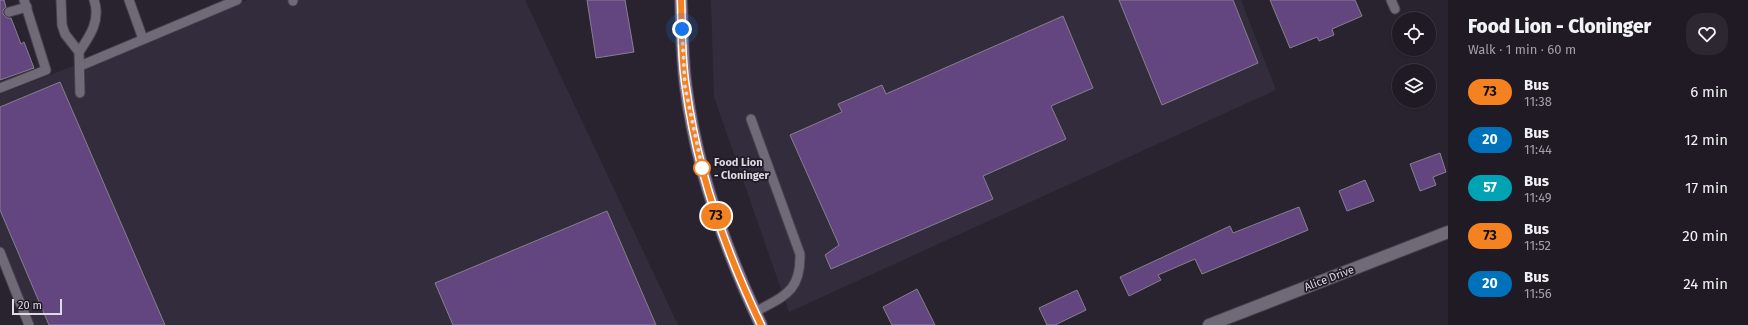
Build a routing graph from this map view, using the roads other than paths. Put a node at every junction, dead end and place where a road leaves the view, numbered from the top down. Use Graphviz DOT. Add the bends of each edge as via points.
graph roads {
  1 [pos="60,0"];
  2 [pos="94,0"];
  3 [pos="129,0"];
  4 [pos="237,0"];
  5 [pos="681,0"];
  6 [pos="1391,0"];
  7 [pos="26,4"];
  8 [pos="1394,9"];
  9 [pos="9,12"];
  10 [pos="143,38"];
  11 [pos="79,52"];
  12 [pos="80,66"];
  13 [pos="0,88"];
  14 [pos="80,93"];
  15 [pos="751,119"];
  16 [pos="1448,232"];
  17 [pos="0,252"];
  18 [pos="754,312"];
  19 [pos="29,325"];
  20 [pos="761,325"];
  21 [pos="1209,325"];
  1 -- 11 [label="lane" via="65,34"];
  2 -- 11 [label="lane" via="97,14 92,34"];
  3 -- 10 [label="lane"];
  4 -- 10 [label="lane"];
  5 -- 18 [label="main road" via="685,87 696,142 711,201 730,256"];
  6 -- 8 [label="lane"];
  7 -- 9 [label="lane"];
  7 -- 13 [label="lane" via="46,70"];
  10 -- 12 [label="lane"];
  11 -- 12 [label="lane"];
  12 -- 14 [label="lane"];
  15 -- 18 [label="lane" via="798,248 800,269 797,283"];
  16 -- 21 [label="street, Alice Drive"];
  17 -- 19 [label="lane"];
  18 -- 20 [label="main road"];
}
